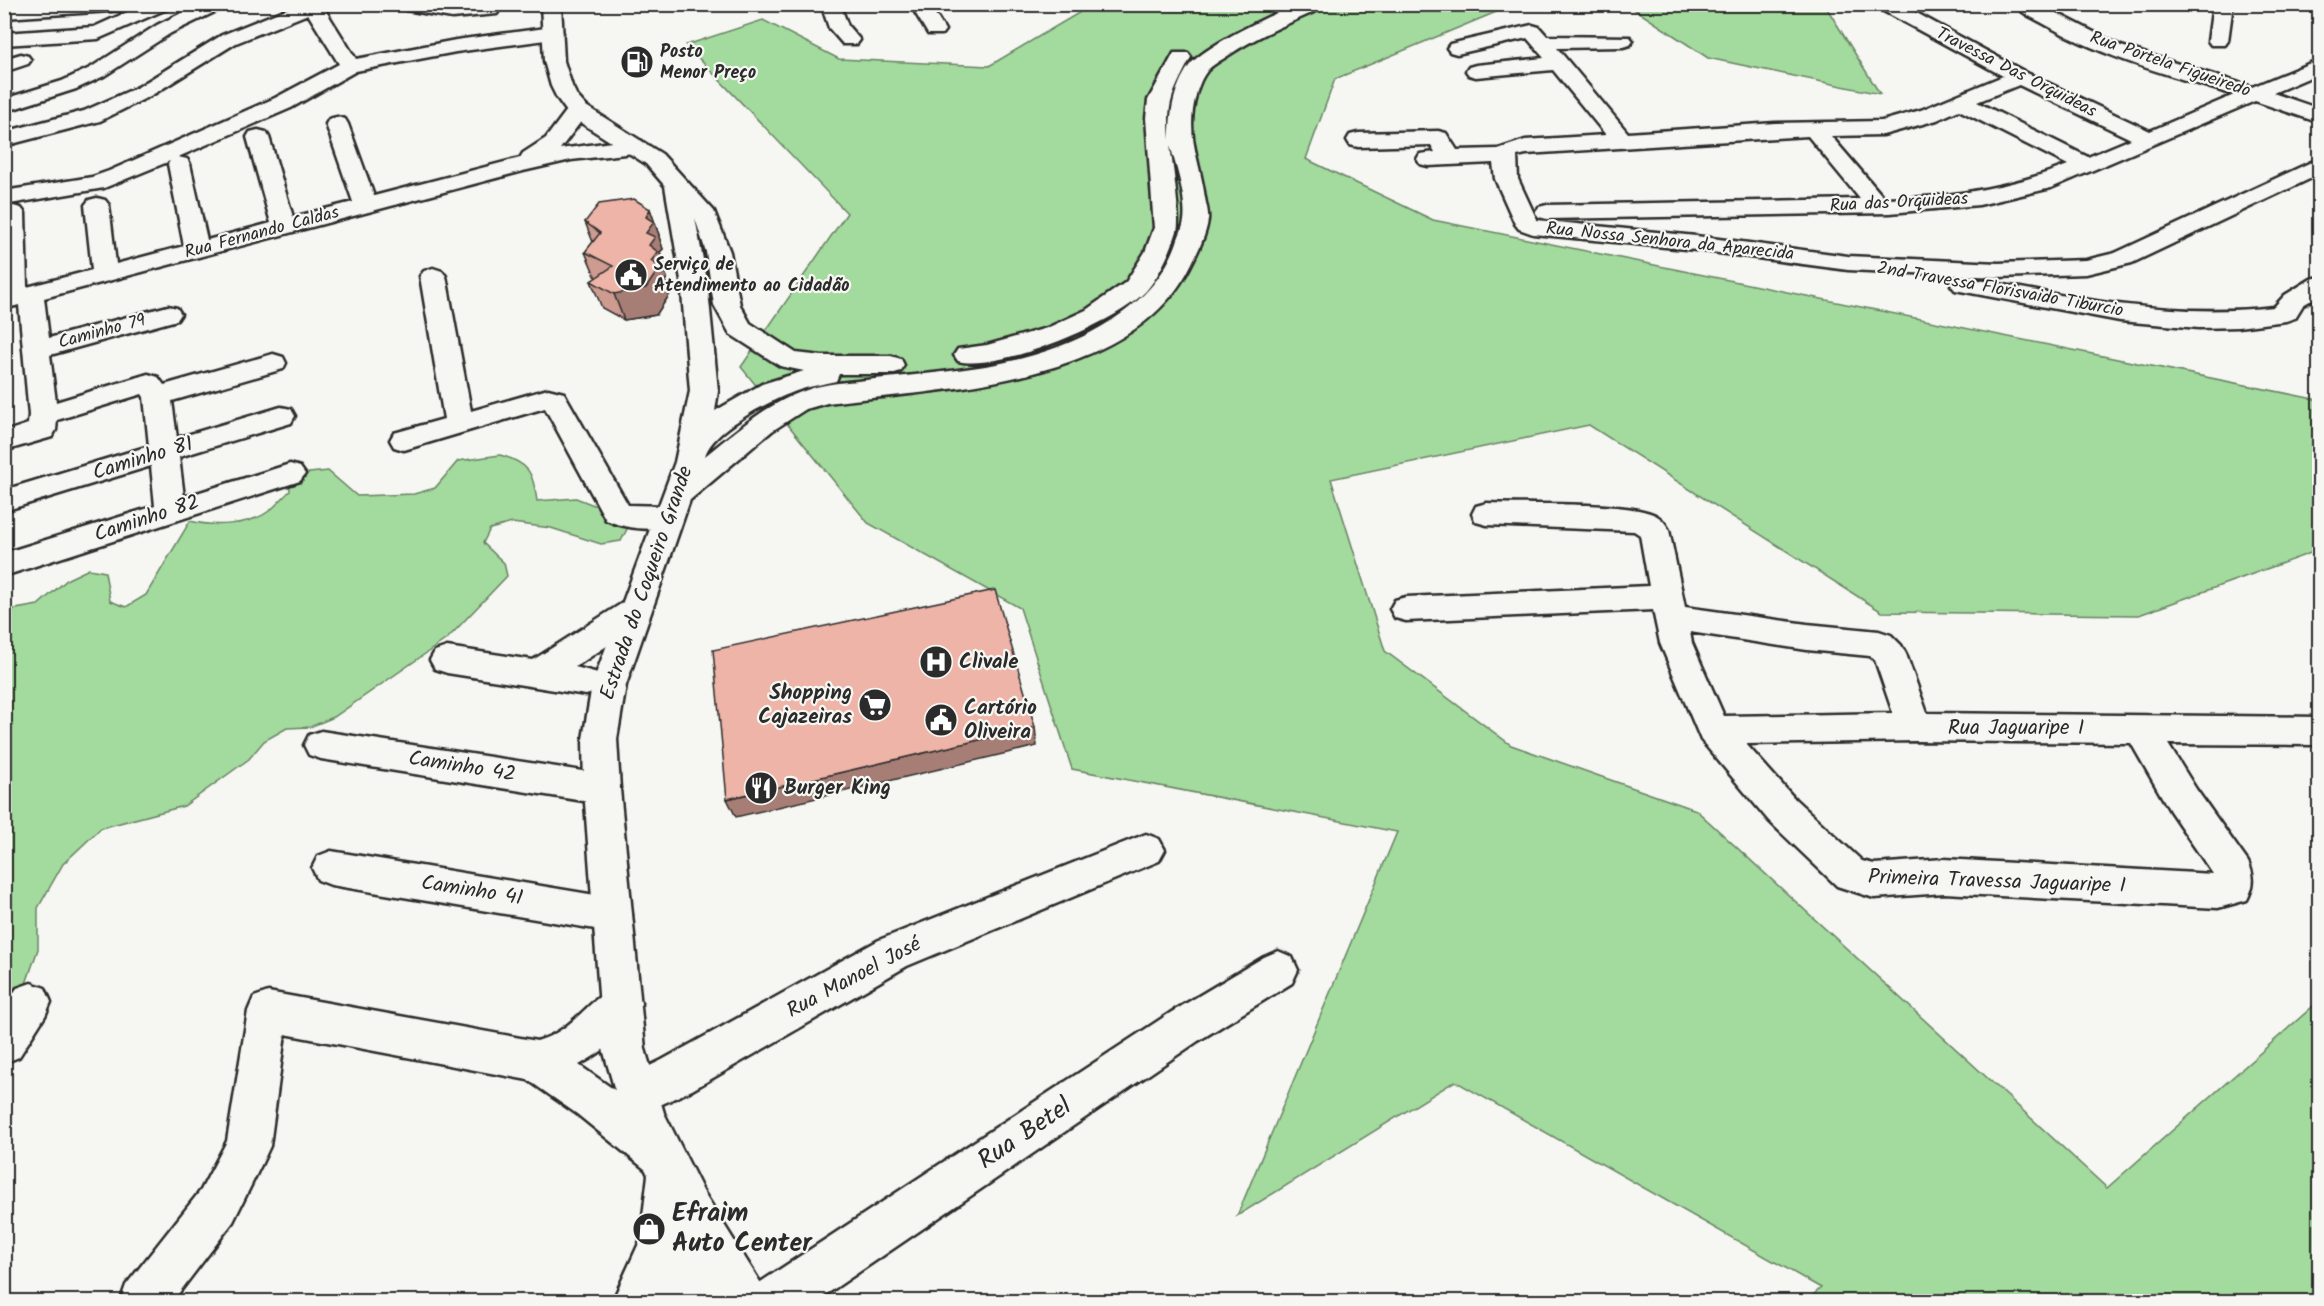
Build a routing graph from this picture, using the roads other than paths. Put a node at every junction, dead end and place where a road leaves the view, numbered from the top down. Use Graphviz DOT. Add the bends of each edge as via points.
graph roads {
  1 [pos="126,4"];
  2 [pos="162,4"];
  3 [pos="216,4"];
  4 [pos="406,4"];
  5 [pos="494,4"];
  6 [pos="551,4"];
  7 [pos="830,4"];
  8 [pos="919,4"];
  9 [pos="1276,4"];
  10 [pos="1316,4"];
  11 [pos="1885,4"];
  12 [pos="2024,4"];
  13 [pos="2223,4"];
  14 [pos="315,5"];
  15 [pos="4,12"];
  16 [pos="935,30"];
  17 [pos="553,33"];
  18 [pos="4,39"];
  19 [pos="850,40"];
  20 [pos="1623,41"];
  21 [pos="2218,41"];
  22 [pos="1541,42"];
  23 [pos="1456,48"];
  24 [pos="1558,63"];
  25 [pos="2319,65"];
  26 [pos="350,66"];
  27 [pos="1476,71"];
  28 [pos="2020,77"];
  29 [pos="2254,94"];
  30 [pos="1960,102"];
  31 [pos="4,106"];
  32 [pos="578,111"];
  33 [pos="2319,117"];
  34 [pos="337,124"];
  35 [pos="1814,129"];
  36 [pos="258,137"];
  37 [pos="4,139"];
  38 [pos="1621,139"];
  39 [pos="2149,139"];
  40 [pos="1358,140"];
  41 [pos="634,146"];
  42 [pos="562,148"];
  43 [pos="1504,156"];
  44 [pos="1450,157"];
  45 [pos="1427,159"];
  46 [pos="179,164"];
  47 [pos="2087,166"];
  48 [pos="2314,173"];
  49 [pos="677,186"];
  50 [pos="97,205"];
  51 [pos="366,205"];
  52 [pos="9,206"];
  53 [pos="1878,206"];
  54 [pos="1524,212"];
  55 [pos="284,226"];
  56 [pos="197,250"];
  57 [pos="1848,263"];
  58 [pos="105,274"];
  59 [pos="433,276"];
  60 [pos="2319,284"];
  61 [pos="17,298"];
  62 [pos="168,314"];
  63 [pos="36,350"];
  64 [pos="273,363"];
  65 [pos="891,365"];
  66 [pos="158,396"];
  67 [pos="42,415"];
  68 [pos="281,416"];
  69 [pos="459,425"];
  70 [pos="404,440"];
  71 [pos="4,441"];
  72 [pos="694,441"];
  73 [pos="165,452"];
  74 [pos="290,474"];
  75 [pos="4,501"];
  76 [pos="672,506"];
  77 [pos="171,512"];
  78 [pos="1487,514"];
  79 [pos="4,565"];
  80 [pos="1669,608"];
  81 [pos="1406,609"];
  82 [pos="635,611"];
  83 [pos="447,660"];
  84 [pos="538,674"];
  85 [pos="586,682"];
  86 [pos="1915,727"];
  87 [pos="2140,729"];
  88 [pos="1713,730"];
  89 [pos="2319,731"];
  90 [pos="321,745"];
  91 [pos="602,789"];
  92 [pos="1146,850"];
  93 [pos="331,868"];
  94 [pos="613,915"];
  95 [pos="1278,970"];
  96 [pos="31,1002"];
  97 [pos="621,1003"];
  98 [pos="4,1043"];
  99 [pos="537,1061"];
  100 [pos="636,1095"];
  101 [pos="666,1164"];
  102 [pos="714,1252"];
  103 [pos="648,1301"];
  104 [pos="143,1302"];
  105 [pos="745,1302"];
  106 [pos="773,1302"];
  1 -- 15 [label="street"];
  2 -- 18 [label="street" via="98,33"];
  3 -- 31 [label="street" via="164,29 97,72"];
  4 -- 5 [label="street" via="469,13 490,10"];
  6 -- 17 [label="street"];
  7 -- 19 [label="street" via="839,28"];
  8 -- 16 [label="street"];
  9 -- 65 [label="street" via="1216,30 1181,57 1159,100 1166,228 1136,287 1095,316 1056,334 988,353"];
  10 -- 76 [label="street" via="1245,35 1199,67 1188,87 1181,111 1181,143 1196,220 1173,276 1152,303 1073,351 1031,366 824,394 796,403 762,424"];
  11 -- 28 [label="street, Travessa Das Orquideas"];
  12 -- 29 [label="street, Rua Portela Figueiredo" via="2112,49"];
  13 -- 21 [label="street"];
  14 -- 26 [label="street"];
  14 -- 37 [label="street" via="229,39 118,105 59,127"];
  17 -- 26 [label="street"];
  17 -- 32 [label="street" via="558,83"];
  20 -- 22 [label="street"];
  22 -- 23 [label="street" via="1532,31"];
  22 -- 24 [label="street"];
  24 -- 27 [label="street"];
  24 -- 38 [label="street"];
  25 -- 29 [label="street, Rua das Orquideas"];
  26 -- 52 [label="street" via="283,103 117,176"];
  28 -- 30 [label="street"];
  28 -- 39 [label="street, Travessa Das Orquideas"];
  29 -- 33 [label="street, Rua Portela Figueiredo"];
  29 -- 39 [label="street, Rua das Orquideas"];
  30 -- 35 [label="street" via="1884,128"];
  30 -- 47 [label="street"];
  32 -- 41 [label="street"];
  32 -- 42 [label="street"];
  34 -- 51 [label="street"];
  35 -- 38 [label="street"];
  35 -- 53 [label="street"];
  36 -- 55 [label="street"];
  38 -- 43 [label="street" via="1513,149"];
  39 -- 47 [label="street, Rua das Orquideas"];
  40 -- 44 [label="street" via="1438,138"];
  41 -- 42 [label="street, Rua Fernando Caldas"];
  41 -- 49 [label="street" via="667,171"];
  42 -- 51 [label="street, Rua Fernando Caldas" via="519,165"];
  43 -- 44 [label="street"];
  43 -- 54 [label="street, Rua Nossa Senhora da Aparecida" via="1509,186"];
  44 -- 45 [label="street"];
  46 -- 56 [label="street"];
  47 -- 53 [label="street, Rua das Orquideas" via="2002,194"];
  48 -- 57 [label="street, Rua Nossa Senhora da Aparecida" via="2123,258 2086,267 1998,270"];
  49 -- 65 [label="street" via="706,216 718,252 727,305 739,328 789,360"];
  49 -- 72 [label="street, Estrada do Coqueiro Grande" via="694,280 702,356 704,391"];
  50 -- 58 [label="street"];
  51 -- 55 [label="street, Rua Fernando Caldas"];
  52 -- 61 [label="street"];
  53 -- 54 [label="street, Rua das Orquideas"];
  54 -- 57 [label="street, Rua Nossa Senhora da Aparecida" via="1527,224 1533,227"];
  55 -- 56 [label="street, Rua Fernando Caldas"];
  56 -- 58 [label="street, Rua Fernando Caldas"];
  57 -- 60 [label="street, 2nd Travessa Florisvaido Tiburcio" via="2110,312 2217,320 2286,312 2294,300"];
  58 -- 61 [label="street, Rua Fernando Caldas"];
  59 -- 69 [label="street"];
  61 -- 63 [label="street"];
  62 -- 63 [label="street, Caminho 79"];
  63 -- 67 [label="street"];
  64 -- 66 [label="street"];
  65 -- 72 [label="street" via="784,384 754,397"];
  66 -- 67 [label="street" via="148,383"];
  66 -- 73 [label="street"];
  67 -- 71 [label="street" via="42,430"];
  68 -- 73 [label="street, Caminho 81"];
  69 -- 70 [label="street"];
  69 -- 76 [label="street" via="554,399 617,512 628,517"];
  72 -- 76 [label="street, Estrada do Coqueiro Grande"];
  73 -- 75 [label="street, Caminho 81"];
  73 -- 77 [label="street"];
  74 -- 77 [label="street, Caminho 82"];
  76 -- 82 [label="street, Estrada do Coqueiro Grande"];
  77 -- 79 [label="street, Caminho 82"];
  78 -- 80 [label="street, Primeira Travessa Jaguaripe I" via="1631,519 1645,524 1657,538"];
  80 -- 81 [label="street"];
  80 -- 86 [label="street" via="1724,623 1880,644 1888,654"];
  80 -- 88 [label="street, Primeira Travessa Jaguaripe I" via="1679,653"];
  82 -- 84 [label="street"];
  82 -- 91 [label="street, Estrada do Coqueiro Grande" via="605,702 600,739"];
  83 -- 84 [label="street"];
  84 -- 85 [label="street"];
  86 -- 87 [label="street, Rua Jaguaripe I"];
  86 -- 88 [label="street, Rua Jaguaripe I"];
  87 -- 88 [label="street, Primeira Travessa Jaguaripe I" via="2235,874 2234,888 2218,891 1944,876 1861,879 1850,874 1782,810"];
  87 -- 89 [label="street, Rua Jaguaripe I"];
  90 -- 91 [label="street, Caminho 42"];
  91 -- 94 [label="street, Estrada do Coqueiro Grande"];
  92 -- 100 [label="street, Rua Manoel José" via="893,952"];
  93 -- 94 [label="street, Caminho 41"];
  94 -- 97 [label="street, Estrada do Coqueiro Grande"];
  95 -- 106 [label="street, Rua Betel" via="1184,1028"];
  96 -- 98 [label="street"];
  97 -- 99 [label="street" via="597,1030 574,1047"];
  97 -- 100 [label="street, Estrada do Coqueiro Grande" via="624,1048"];
  99 -- 101 [label="street" via="592,1099"];
  99 -- 104 [label="street" via="268,1011 248,1146 218,1206"];
  100 -- 101 [label="street, Estrada do Coqueiro Grande"];
  101 -- 102 [label="street, Estrada do Coqueiro Grande"];
  101 -- 103 [label="street" via="663,1241 653,1268"];
  102 -- 103 [label="street"];
  102 -- 105 [label="street, Estrada do Coqueiro Grande"];
}
